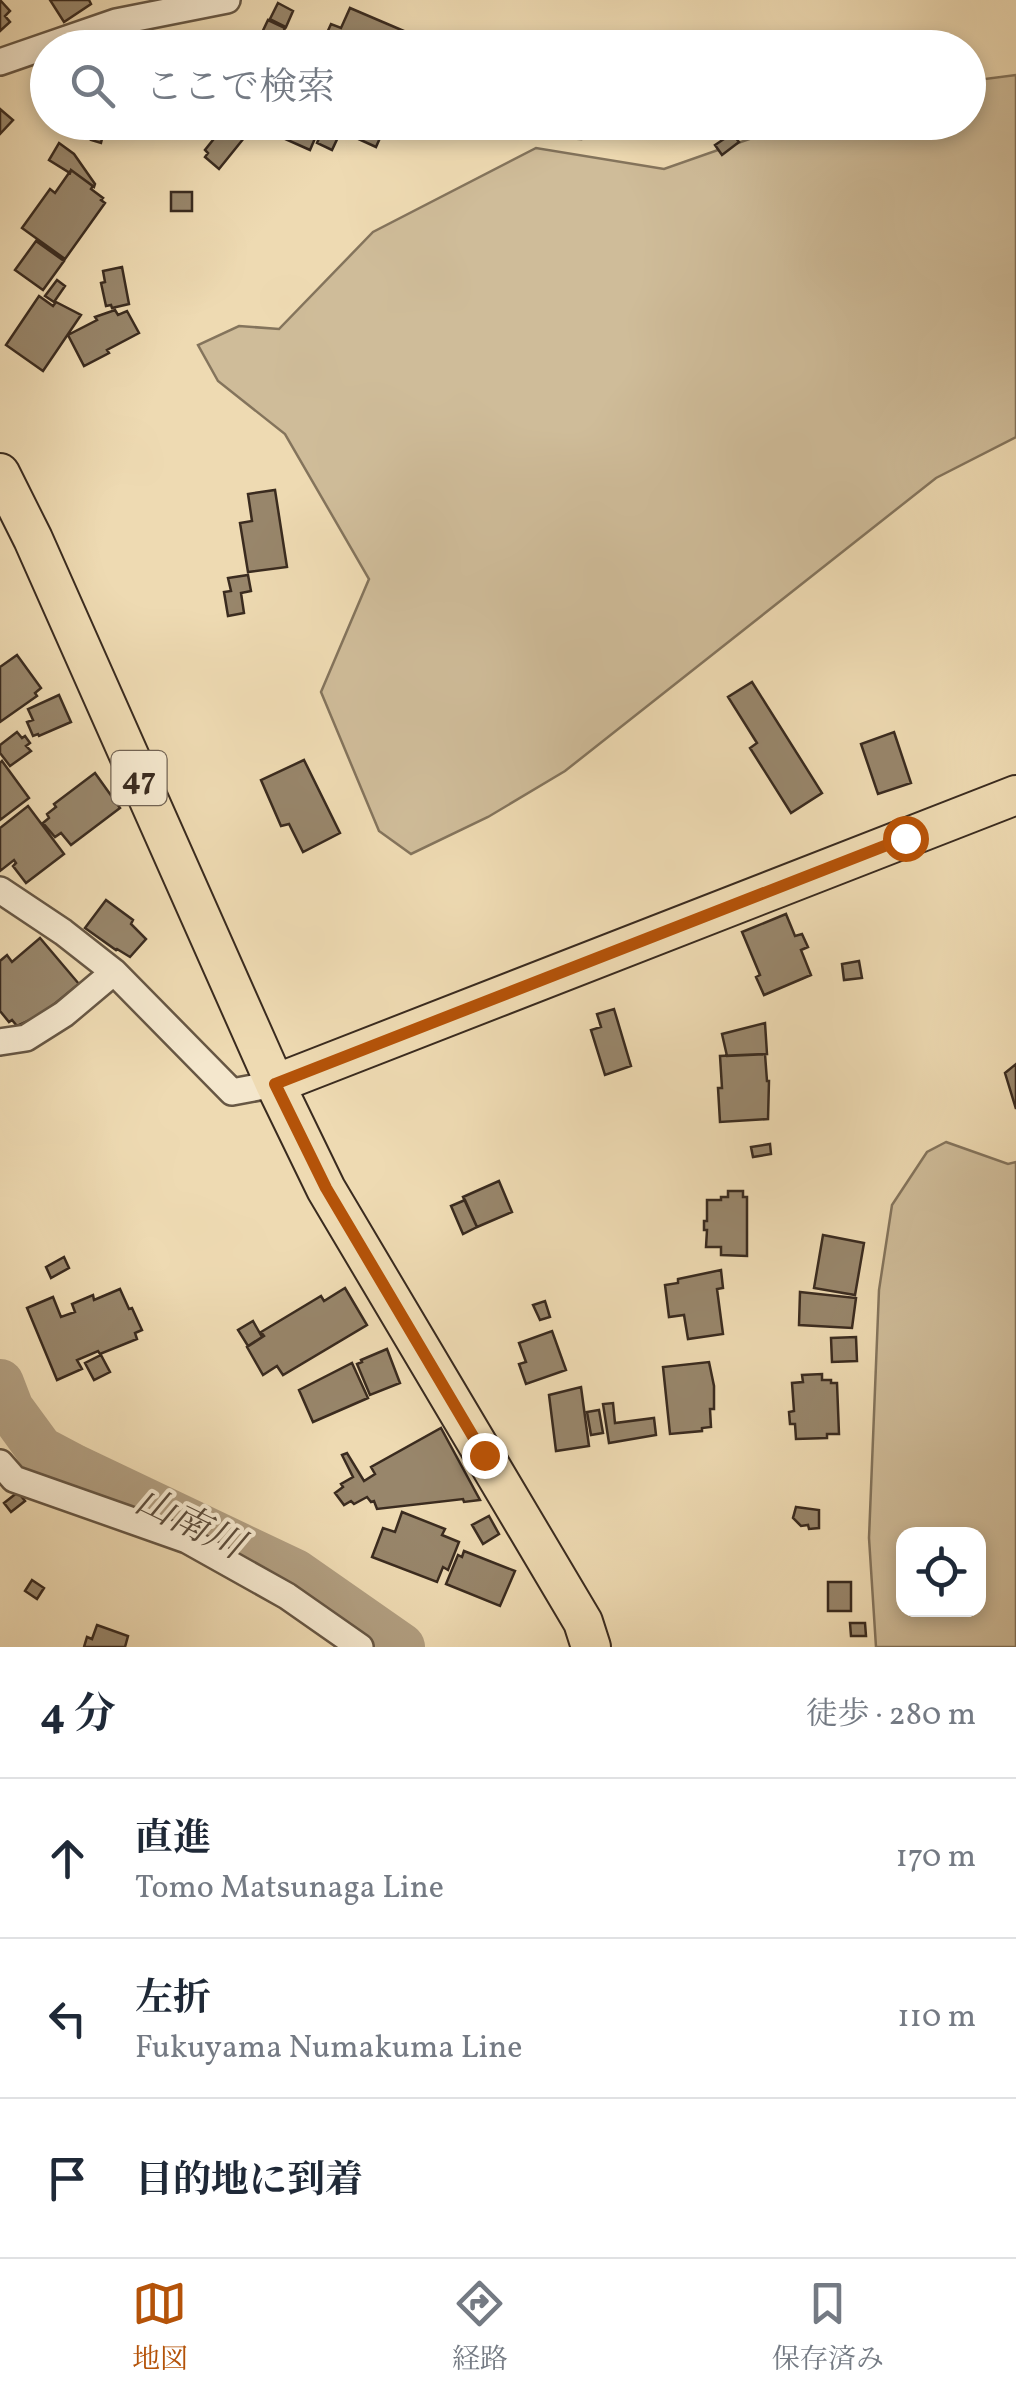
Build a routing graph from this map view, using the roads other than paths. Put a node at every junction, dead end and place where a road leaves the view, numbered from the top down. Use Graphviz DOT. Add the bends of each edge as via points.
graph roads {
  1 [pos="227,0"];
  2 [pos="93,30"];
  3 [pos="30,52"];
  4 [pos="0,62"];
  5 [pos="0,473"];
  6 [pos="1016,795"];
  7 [pos="0,890"];
  8 [pos="114,972"];
  9 [pos="0,1042"];
  10 [pos="275,1084"];
  11 [pos="0,1463"];
  12 [pos="360,1647"];
  13 [pos="591,1647"];
  1 -- 2 [label="street"];
  3 -- 4 [label="street"];
  5 -- 10 [label="main road, 47"];
  6 -- 10 [label="main road"];
  7 -- 8 [label="street"];
  8 -- 9 [label="street" via="26,1038"];
  8 -- 10 [label="street" via="232,1092"];
  10 -- 13 [label="main road" via="326,1188 583,1622"];
  11 -- 12 [label="street" via="14,1479 187,1540 288,1596"];
}
